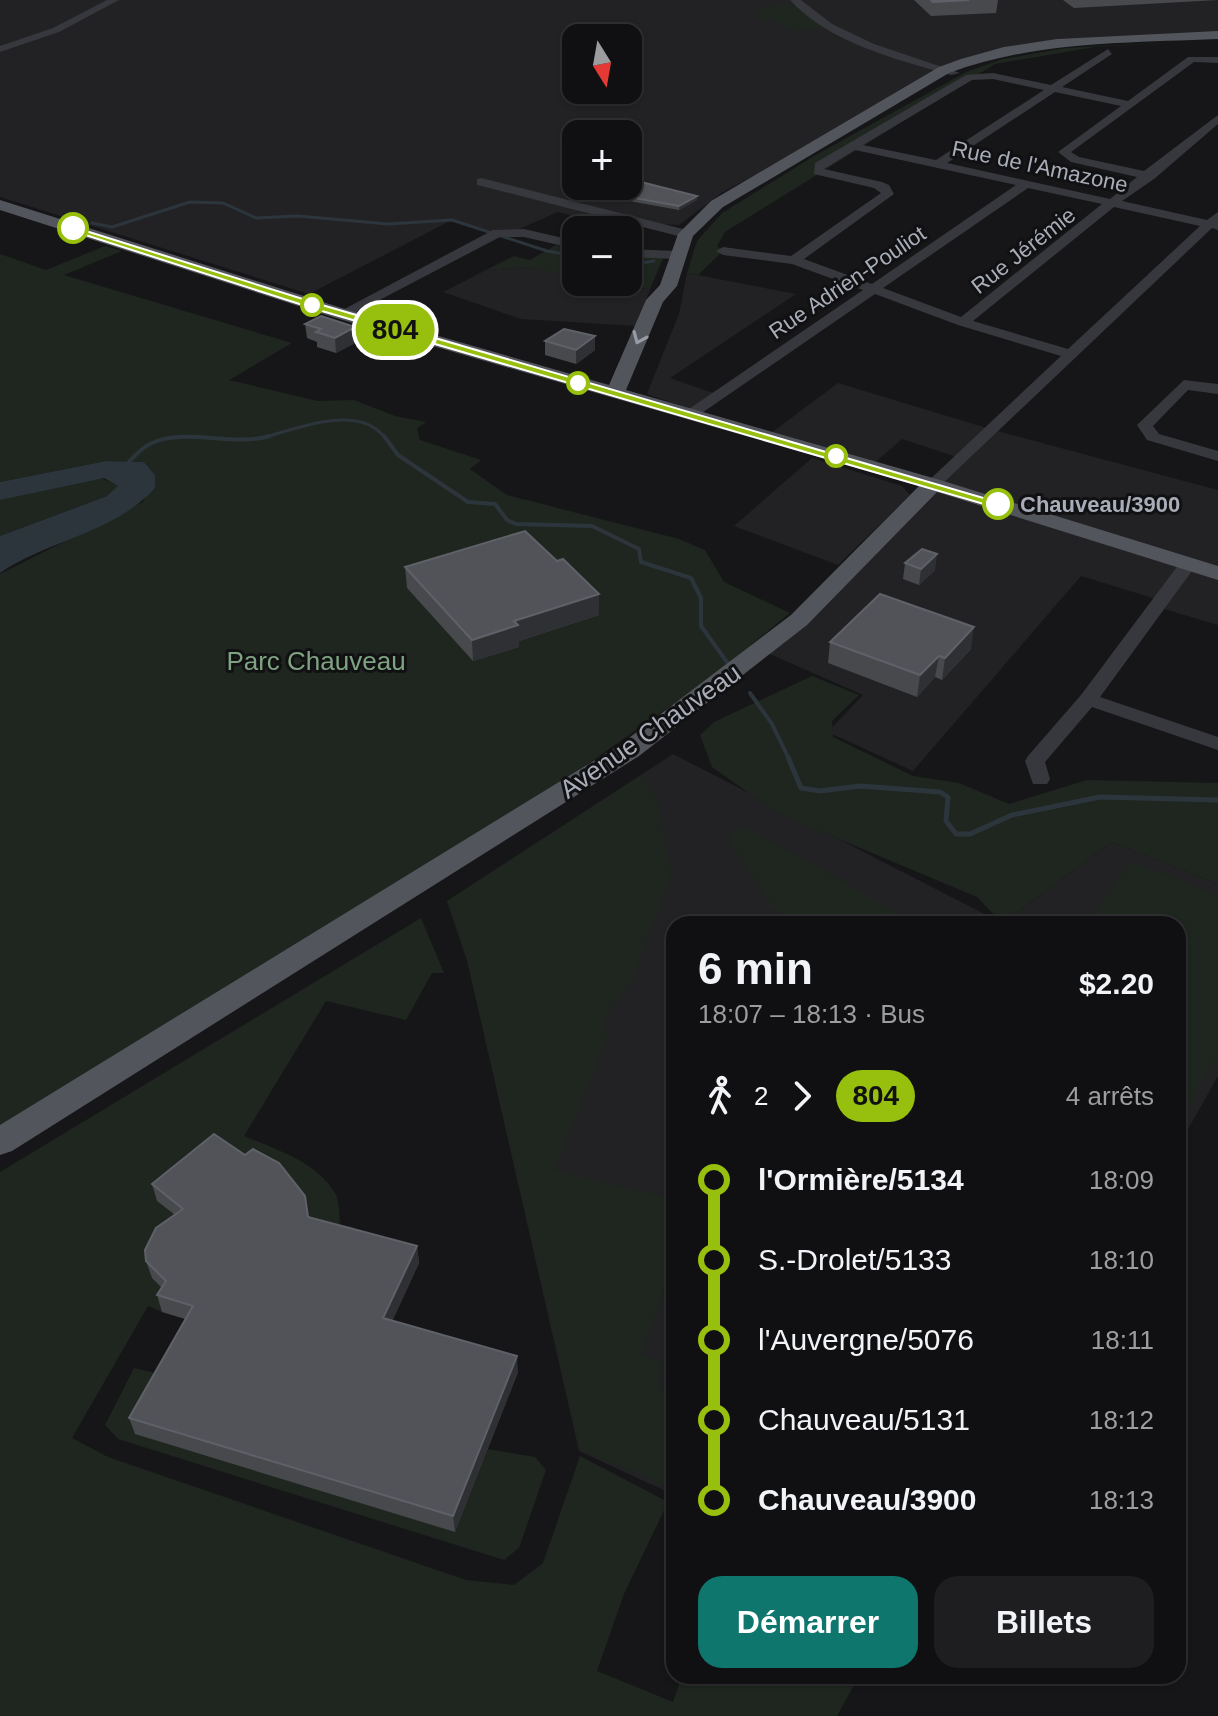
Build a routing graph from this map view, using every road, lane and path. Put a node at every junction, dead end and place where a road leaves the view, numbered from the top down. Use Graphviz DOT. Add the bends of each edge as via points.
graph roads {
  1 [pos="114,0"];
  2 [pos="795,0"];
  3 [pos="1218,36"];
  4 [pos="0,49"];
  5 [pos="1108,52"];
  6 [pos="1218,60"];
  7 [pos="953,70"];
  8 [pos="1051,88"];
  9 [pos="1129,104"];
  10 [pos="1218,118"];
  11 [pos="854,146"];
  12 [pos="938,164"];
  13 [pos="1150,176"];
  14 [pos="481,182"];
  15 [pos="1026,184"];
  16 [pos="1115,203"];
  17 [pos="0,205"];
  18 [pos="1215,222"];
  19 [pos="686,234"];
  20 [pos="562,242"];
  21 [pos="723,251"];
  22 [pos="642,254"];
  23 [pos="676,255"];
  24 [pos="794,260"];
  25 [pos="875,291"];
  26 [pos="342,314"];
  27 [pos="963,322"];
  28 [pos="1070,354"];
  29 [pos="1218,389"];
  30 [pos="623,395"];
  31 [pos="691,414"];
  32 [pos="1218,456"];
  33 [pos="933,484"];
  34 [pos="1188,564"];
  35 [pos="1218,573"];
  36 [pos="1088,699"];
  37 [pos="1218,744"];
  38 [pos="1040,779"];
  39 [pos="0,1142"];
  1 -- 4 [label="street" via="50,32"];
  2 -- 7 [label="street" via="825,23 861,40"];
  3 -- 7 [label="main road" via="1058,46"];
  5 -- 8 [label="street"];
  6 -- 9 [label="street" via="1196,58"];
  7 -- 19 [label="main road" via="717,204"];
  8 -- 9 [label="street"];
  8 -- 11 [label="street" via="970,77"];
  8 -- 12 [label="street"];
  9 -- 13 [label="street" via="1064,152 1075,160"];
  10 -- 13 [label="street, Rue Jérémie"];
  11 -- 12 [label="street, Rue de l'Amazone"];
  11 -- 24 [label="street" via="818,171 878,185 888,194"];
  12 -- 15 [label="street, Rue de l'Amazone"];
  13 -- 16 [label="street, Rue Jérémie"];
  14 -- 19 [label="street"];
  15 -- 16 [label="street, Rue de l'Amazone"];
  15 -- 25 [label="street, Rue Adrien-Pouliot"];
  16 -- 18 [label="street, Rue de l'Amazone"];
  16 -- 27 [label="street, Rue Jérémie"];
  17 -- 26 [label="main road"];
  18 -- 28 [label="street, Avenue Chauveau"];
  19 -- 23 [label="main road"];
  20 -- 26 [label="street" via="524,233 494,234"];
  21 -- 24 [label="street"];
  22 -- 23 [label="street"];
  23 -- 30 [label="main road" via="668,286 671,301"];
  24 -- 25 [label="street"];
  25 -- 27 [label="street"];
  25 -- 31 [label="street, Rue Adrien-Pouliot"];
  26 -- 30 [label="main road"];
  27 -- 28 [label="street"];
  28 -- 33 [label="street, Avenue Chauveau"];
  29 -- 32 [label="street" via="1184,385 1145,425 1153,437"];
  30 -- 31 [label="main road"];
  31 -- 33 [label="main road"];
  33 -- 34 [label="main road"];
  33 -- 39 [label="main road, Avenue Chauveau" via="799,620 630,750"];
  34 -- 35 [label="main road"];
  34 -- 36 [label="street"];
  36 -- 37 [label="street"];
  36 -- 38 [label="street" via="1035,761"];
}
